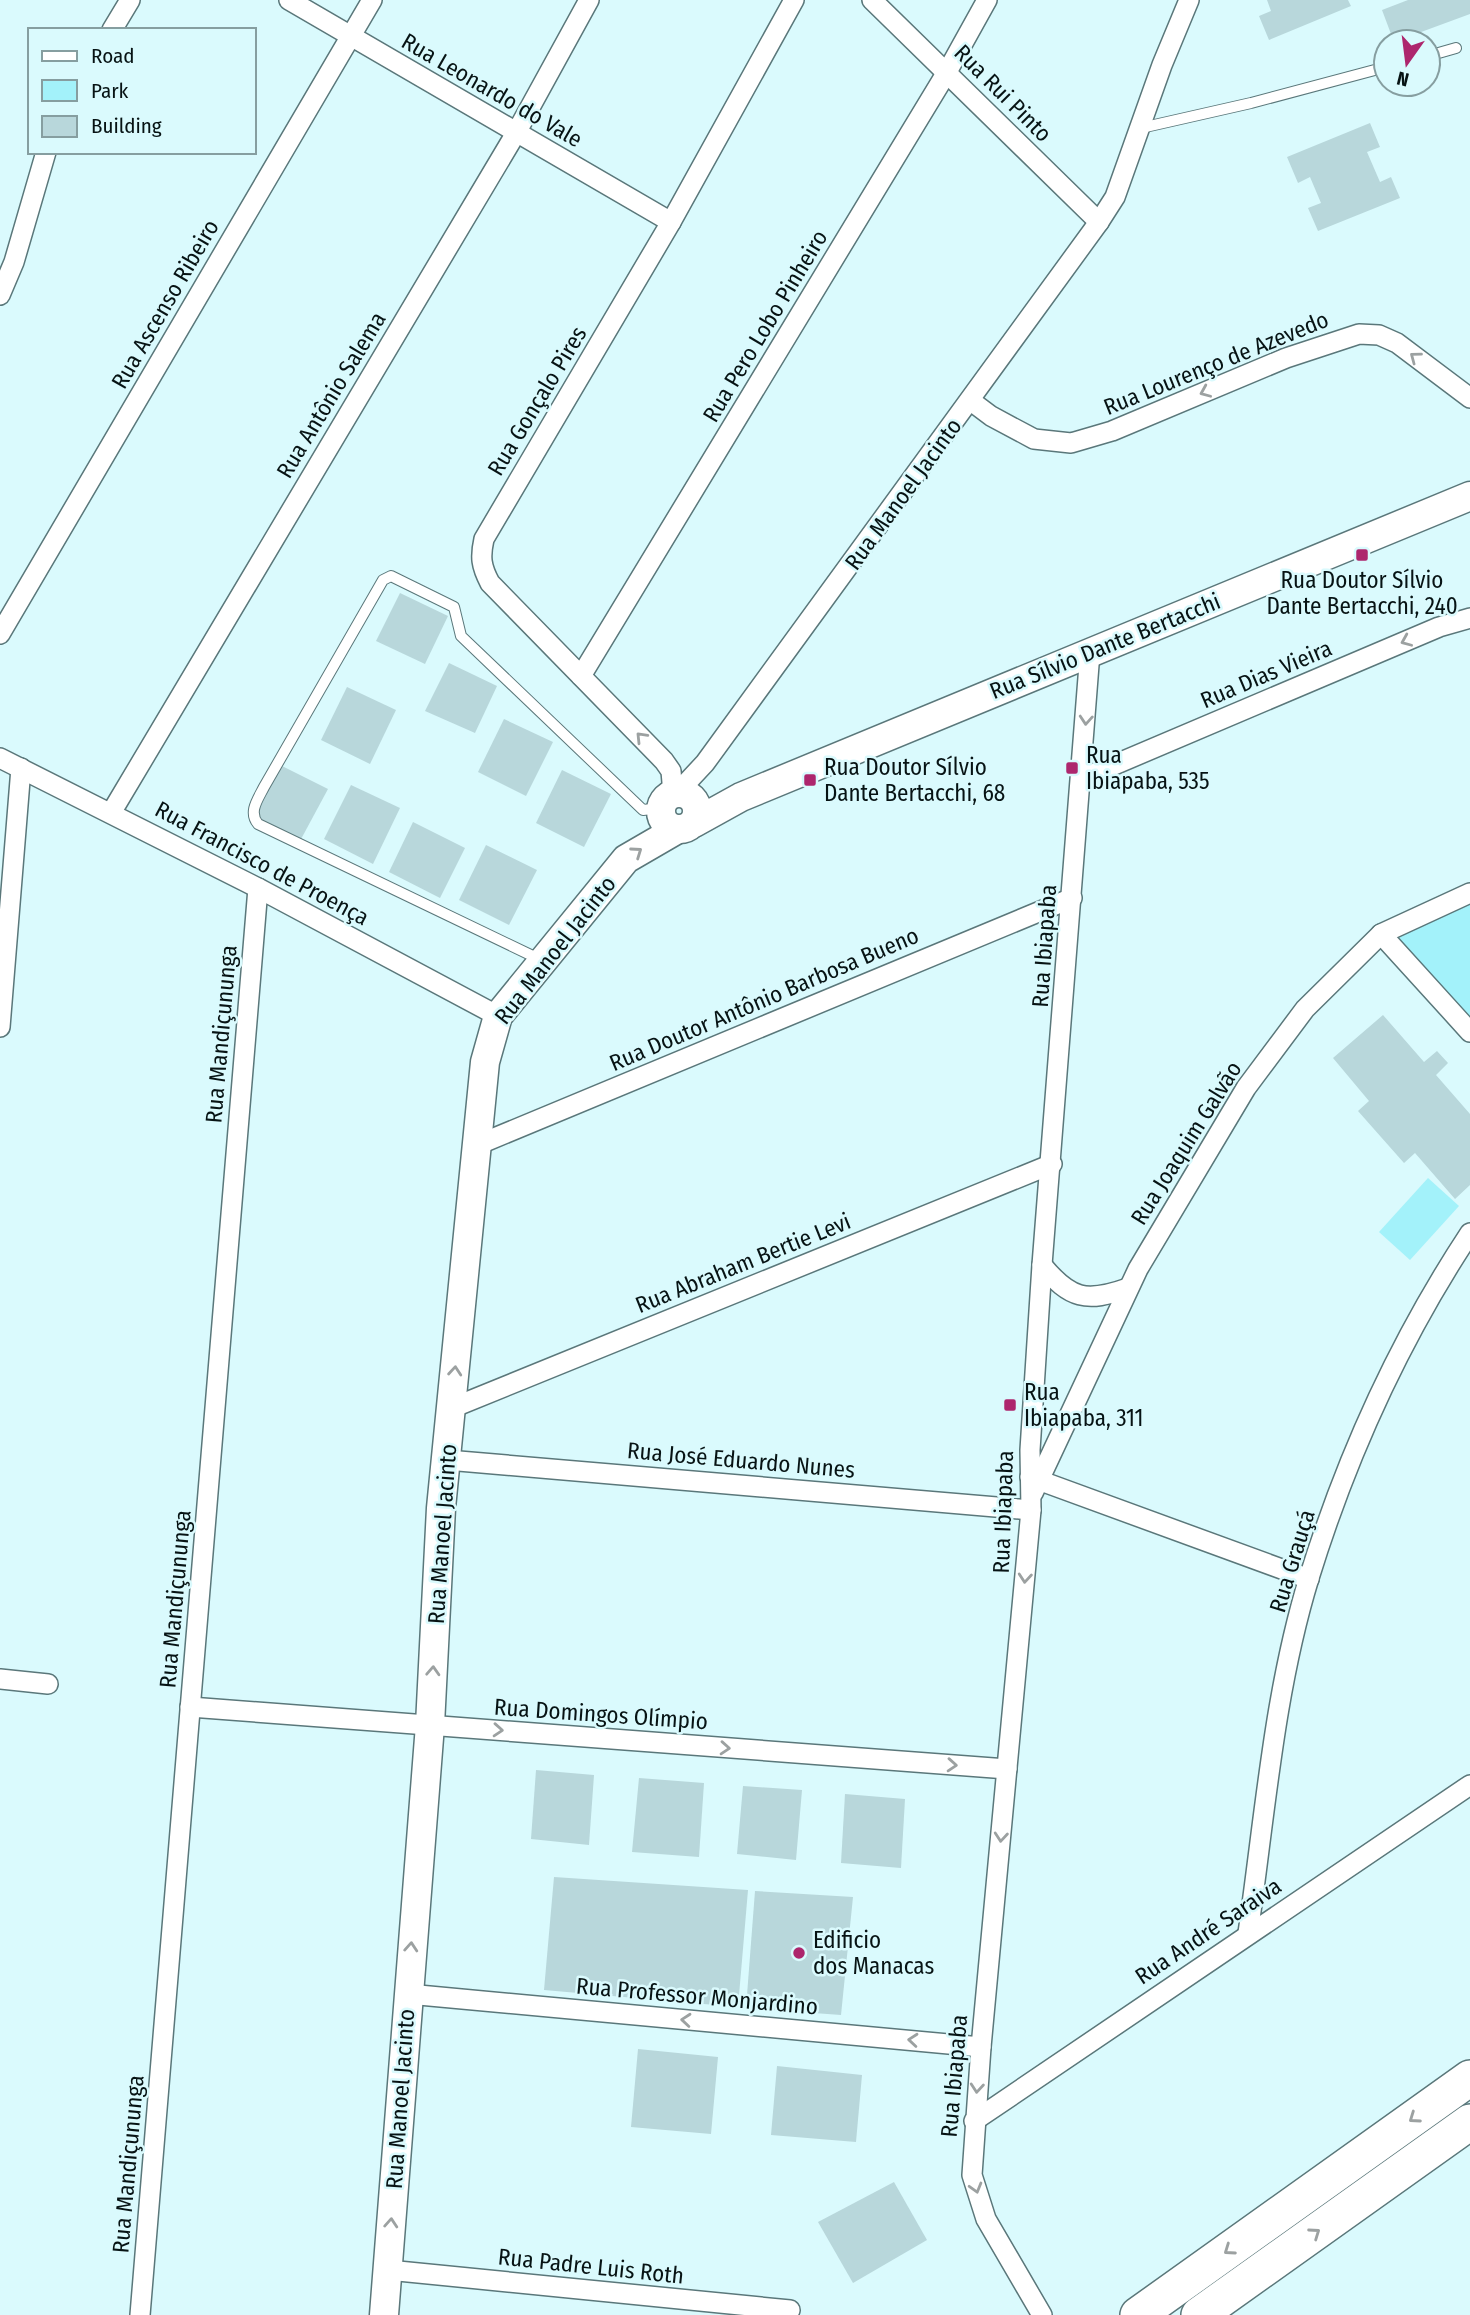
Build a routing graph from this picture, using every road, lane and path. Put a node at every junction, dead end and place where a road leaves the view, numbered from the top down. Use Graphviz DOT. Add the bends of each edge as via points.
graph roads {
  1 [pos="130,0"];
  2 [pos="289,0"];
  3 [pos="372,0"];
  4 [pos="589,0"];
  5 [pos="794,0"];
  6 [pos="872,0"];
  7 [pos="987,0"];
  8 [pos="1189,0"];
  9 [pos="112,28"];
  10 [pos="351,36"];
  11 [pos="1456,48"];
  12 [pos="1442,52"];
  13 [pos="1372,71"];
  14 [pos="947,72"];
  15 [pos="1141,128"];
  16 [pos="516,133"];
  17 [pos="45,154"];
  18 [pos="671,222"];
  19 [pos="1099,222"];
  20 [pos="0,295"];
  21 [pos="1470,398"];
  22 [pos="971,401"];
  23 [pos="1470,496"];
  24 [pos="1470,618"];
  25 [pos="0,634"];
  26 [pos="1090,652"];
  27 [pos="581,676"];
  28 [pos="0,758"];
  29 [pos="21,768"];
  30 [pos="1081,779"];
  31 [pos="680,805"];
  32 [pos="111,813"];
  33 [pos="258,888"];
  34 [pos="1470,893"];
  35 [pos="1072,898"];
  36 [pos="1381,934"];
  37 [pos="542,961"];
  38 [pos="498,1016"];
  39 [pos="0,1027"];
  40 [pos="1470,1032"];
  41 [pos="475,1146"];
  42 [pos="1052,1164"];
  43 [pos="1470,1233"];
  44 [pos="1042,1265"];
  45 [pos="1128,1288"];
  46 [pos="452,1408"];
  47 [pos="447,1460"];
  48 [pos="1033,1490"];
  49 [pos="1309,1580"];
  50 [pos="0,1679"];
  51 [pos="48,1684"];
  52 [pos="190,1707"];
  53 [pos="430,1725"];
  54 [pos="1007,1769"];
  55 [pos="1470,1785"];
  56 [pos="1248,1933"];
  57 [pos="408,1994"];
  58 [pos="981,2047"];
  59 [pos="1470,2078"];
  60 [pos="974,2120"];
  61 [pos="1470,2122"];
  62 [pos="388,2270"];
  63 [pos="790,2309"];
  64 [pos="141,2315"];
  65 [pos="384,2315"];
  66 [pos="1042,2315"];
  67 [pos="1138,2315"];
  68 [pos="1199,2315"];
  1 -- 9 [label="street"];
  2 -- 10 [label="street, Rua Leonardo do Vale"];
  3 -- 10 [label="street, Rua Ascenso Ribeiro"];
  4 -- 16 [label="street, Rua Antônio Salema"];
  5 -- 18 [label="street, Rua Gonçalo Pires"];
  6 -- 14 [label="street, Rua Rui Pinto"];
  7 -- 14 [label="street, Rua Pero Lobo Pinheiro"];
  8 -- 15 [label="street, Rua Manoel Jacinto"];
  10 -- 16 [label="street, Rua Leonardo do Vale"];
  10 -- 25 [label="street, Rua Ascenso Ribeiro"];
  11 -- 12 [label="lane"];
  13 -- 15 [label="lane"];
  14 -- 19 [label="street, Rua Rui Pinto"];
  14 -- 27 [label="street, Rua Pero Lobo Pinheiro"];
  15 -- 19 [label="street, Rua Manoel Jacinto" via="1115,197"];
  16 -- 18 [label="street, Rua Leonardo do Vale"];
  16 -- 32 [label="street, Rua Antônio Salema"];
  17 -- 20 [label="street"];
  18 -- 27 [label="street, Rua Gonçalo Pires" via="484,539 480,555 490,583"];
  19 -- 22 [label="street, Rua Manoel Jacinto"];
  21 -- 22 [label="street, Rua Lourenço de Azevedo, one-way" via="1397,343 1379,335 1359,334 1071,443 1034,439"];
  22 -- 31 [label="street, Rua Manoel Jacinto" via="705,763"];
  23 -- 26 [label="street, Rua Sílvio Dante Bertacchi"];
  24 -- 30 [label="street, Rua Dias Vieira, one-way"];
  26 -- 30 [label="street, Rua Ibiapaba, one-way"];
  26 -- 31 [label="street, Rua Sílvio Dante Bertacchi" via="741,797"];
  31 -- 27 [label="street, Rua Gonçalo Pires, one-way" via="664,761"];
  28 -- 29 [label="street, Rua Francisco de Proença"];
  29 -- 32 [label="street, Rua Francisco de Proença"];
  29 -- 39 [label="street"];
  30 -- 35 [label="street, Rua Ibiapaba"];
  37 -- 31 [label="street, Rua Manoel Jacinto, one-way" via="626,859"];
  31 -- 37 [label="lane" via="643,810 461,636 454,607 391,576 383,580 264,787 253,818"];
  32 -- 33 [label="street, Rua Francisco de Proença"];
  33 -- 38 [label="street, Rua Francisco de Proença"];
  33 -- 52 [label="street, Rua Mandiçununga"];
  34 -- 36 [label="street, Rua Joaquim Galvão"];
  35 -- 41 [label="street, Rua Doutor Antônio Barbosa Bueno"];
  35 -- 42 [label="street, Rua Ibiapaba"];
  36 -- 40 [label="street"];
  36 -- 45 [label="street, Rua Joaquim Galvão" via="1305,1009 1246,1088"];
  37 -- 38 [label="street, Rua Manoel Jacinto"];
  38 -- 41 [label="street, Rua Manoel Jacinto" via="485,1062"];
  46 -- 41 [label="street, Rua Manoel Jacinto, one-way"];
  42 -- 44 [label="street, Rua Ibiapaba"];
  42 -- 46 [label="street, Rua Abraham Bertie Levi"];
  43 -- 49 [label="street, Rua Grauçá" via="1429,1295 1385,1380 1342,1481"];
  44 -- 45 [label="street" via="1060,1287 1079,1296 1104,1296"];
  44 -- 48 [label="street, Rua Ibiapaba"];
  45 -- 48 [label="street, Rua Joaquim Galvão"];
  46 -- 47 [label="street, Rua Manoel Jacinto"];
  47 -- 48 [label="street, Rua José Eduardo Nunes"];
  53 -- 47 [label="street, Rua Manoel Jacinto, one-way"];
  48 -- 49 [label="street, Rua José Eduardo Nunes"];
  48 -- 54 [label="street, Rua Ibiapaba, one-way"];
  49 -- 56 [label="street, Rua Grauçá" via="1282,1693"];
  50 -- 51 [label="street"];
  52 -- 53 [label="street, Rua Domingos Olímpio"];
  52 -- 64 [label="street, Rua Mandiçununga"];
  53 -- 54 [label="street, Rua Domingos Olímpio, one-way"];
  57 -- 53 [label="street, Rua Manoel Jacinto, one-way"];
  54 -- 58 [label="street, Rua Ibiapaba, one-way"];
  55 -- 56 [label="street, Rua André Saraiva"];
  56 -- 60 [label="street, Rua André Saraiva"];
  58 -- 57 [label="street, Rua Professor Monjardino, one-way"];
  62 -- 57 [label="street, Rua Manoel Jacinto, one-way"];
  58 -- 60 [label="street, Rua Ibiapaba, one-way"];
  59 -- 67 [label="highway, one-way"];
  60 -- 66 [label="street, Rua Ibiapaba, one-way" via="972,2175 981,2206"];
  68 -- 61 [label="highway, one-way"];
  62 -- 63 [label="street, Rua Padre Luis Roth"];
  62 -- 65 [label="street, Rua Manoel Jacinto"];
}
